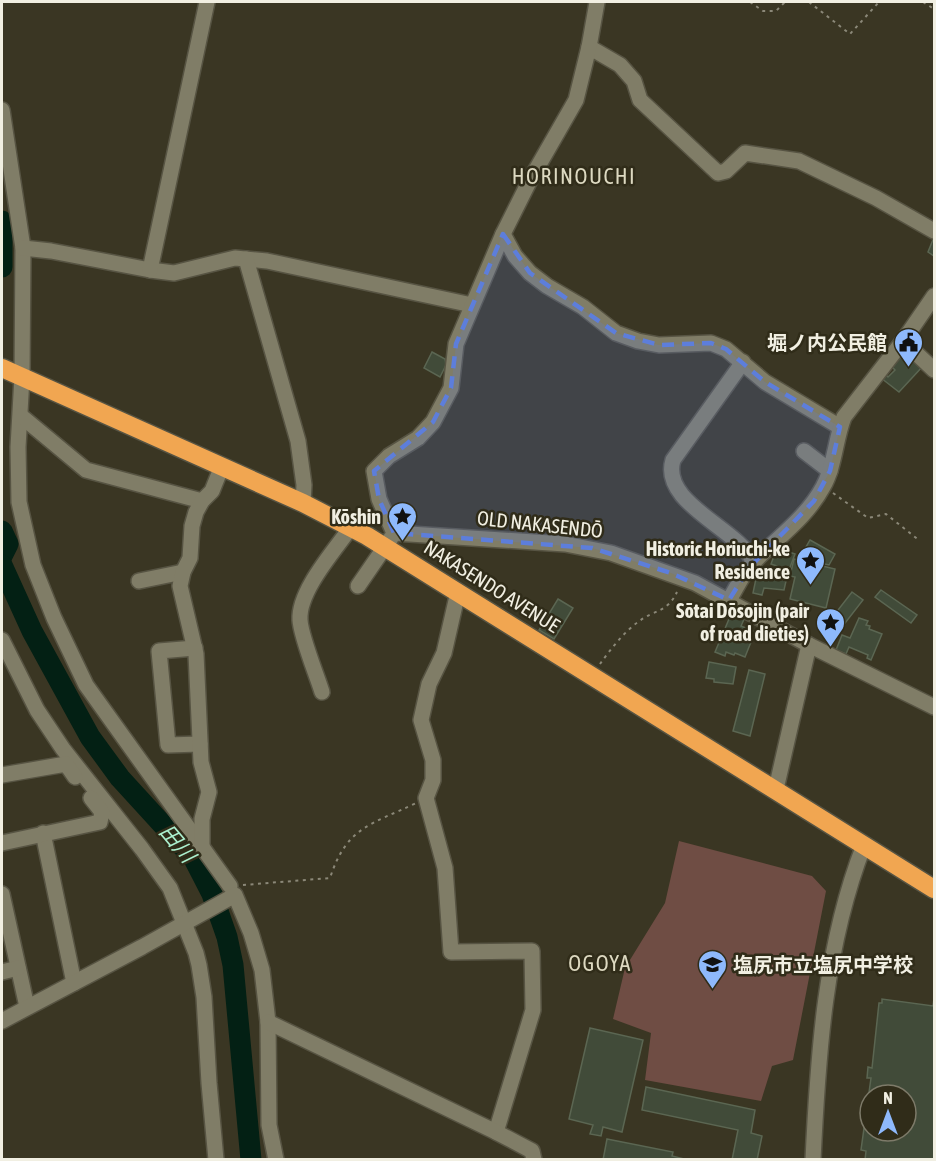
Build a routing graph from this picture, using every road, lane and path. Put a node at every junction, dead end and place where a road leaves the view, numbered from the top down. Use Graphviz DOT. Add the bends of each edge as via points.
graph roads {
  1 [pos="207,2"];
  2 [pos="597,2"];
  3 [pos="750,2"];
  4 [pos="785,2"];
  5 [pos="809,2"];
  6 [pos="879,2"];
  7 [pos="923,2"];
  8 [pos="934,9"];
  9 [pos="589,47"];
  10 [pos="2,110"];
  11 [pos="934,231"];
  12 [pos="503,234"];
  13 [pos="23,248"];
  14 [pos="246,259"];
  15 [pos="150,270"];
  16 [pos="934,296"];
  17 [pos="472,305"];
  18 [pos="903,341"];
  19 [pos="743,362"];
  20 [pos="934,370"];
  21 [pos="14,373"];
  22 [pos="21,416"];
  23 [pos="840,427"];
  24 [pos="804,451"];
  25 [pos="222,466"];
  26 [pos="830,471"];
  27 [pos="823,487"];
  28 [pos="202,501"];
  29 [pos="303,503"];
  30 [pos="351,527"];
  31 [pos="390,540"];
  32 [pos="920,541"];
  33 [pos="754,562"];
  34 [pos="183,572"];
  35 [pos="684,578"];
  36 [pos="139,581"];
  37 [pos="358,586"];
  38 [pos="458,592"];
  39 [pos="729,600"];
  40 [pos="2,640"];
  41 [pos="809,645"];
  42 [pos="195,648"];
  43 [pos="592,675"];
  44 [pos="322,692"];
  45 [pos="934,707"];
  46 [pos="200,744"];
  47 [pos="2,776"];
  48 [pos="776,789"];
  49 [pos="426,798"];
  50 [pos="43,833"];
  51 [pos="2,843"];
  52 [pos="864,845"];
  53 [pos="202,846"];
  54 [pos="934,889"];
  55 [pos="232,893"];
  56 [pos="3,903"];
  57 [pos="184,922"];
  58 [pos="18,968"];
  59 [pos="2,972"];
  60 [pos="74,983"];
  61 [pos="27,1007"];
  62 [pos="2,1021"];
  63 [pos="268,1022"];
  64 [pos="496,1132"];
  65 [pos="216,1160"];
  66 [pos="276,1160"];
  67 [pos="534,1160"];
  68 [pos="813,1160"];
  1 -- 15 [label="street"];
  2 -- 9 [label="street"];
  3 -- 4 [label="path" via="763,11 776,11"];
  5 -- 6 [label="path" via="850,34"];
  7 -- 8 [label="path"];
  9 -- 11 [label="street" via="620,65 634,81 640,100 718,173 726,171 745,153 799,161"];
  9 -- 12 [label="street" via="576,100"];
  10 -- 13 [label="street"];
  12 -- 17 [label="street"];
  12 -- 19 [label="street" via="530,273 616,333 660,345 711,343 726,348"];
  13 -- 15 [label="street"];
  13 -- 21 [label="street"];
  14 -- 15 [label="street" via="235,258 174,273"];
  14 -- 17 [label="street"];
  14 -- 29 [label="street" via="298,441"];
  16 -- 18 [label="street"];
  17 -- 31 [label="street" via="456,344 451,388 433,422 374,471"];
  18 -- 20 [label="street"];
  18 -- 23 [label="street"];
  19 -- 23 [label="street" via="765,382"];
  19 -- 33 [label="street" via="673,460 670,470 676,487 687,500 728,533"];
  21 -- 22 [label="street"];
  21 -- 25 [label="highway, NAKASENDO AVENUE"];
  22 -- 28 [label="street" via="86,470"];
  22 -- 53 [label="street" via="19,502 33,565 54,618 86,685"];
  23 -- 26 [label="street"];
  24 -- 26 [label="street"];
  25 -- 28 [label="street" via="212,491"];
  25 -- 29 [label="highway, NAKASENDO AVENUE"];
  26 -- 27 [label="street"];
  27 -- 32 [label="path" via="868,518 886,514"];
  27 -- 33 [label="street" via="798,521"];
  28 -- 34 [label="street" via="192,526 189,558"];
  29 -- 30 [label="highway, NAKASENDO AVENUE"];
  30 -- 31 [label="highway, NAKASENDO AVENUE"];
  30 -- 44 [label="street" via="310,586 301,609 300,622"];
  31 -- 35 [label="street, OLD NAKASENDŌ" via="530,541 592,548"];
  31 -- 37 [label="street"];
  31 -- 38 [label="highway, NAKASENDO AVENUE"];
  33 -- 39 [label="street"];
  34 -- 36 [label="street"];
  34 -- 42 [label="street" via="180,586"];
  35 -- 39 [label="street, OLD NAKASENDŌ"];
  35 -- 43 [label="path" via="672,604 637,622"];
  38 -- 43 [label="highway, NAKASENDO AVENUE"];
  38 -- 49 [label="street" via="444,653 429,684 421,720 433,760 433,780"];
  39 -- 41 [label="street, OLD NAKASENDŌ"];
  40 -- 57 [label="street" via="37,710 170,888"];
  41 -- 45 [label="street, OLD NAKASENDŌ"];
  41 -- 48 [label="street"];
  42 -- 46 [label="street"];
  42 -- 46 [label="street" via="159,651 168,745"];
  43 -- 48 [label="highway, NAKASENDO AVENUE"];
  46 -- 53 [label="street" via="209,792 202,819"];
  47 -- 50 [label="street" via="66,764 102,812 100,822"];
  48 -- 52 [label="highway, NAKASENDO AVENUE"];
  49 -- 55 [label="path" via="364,826 348,840 330,878"];
  49 -- 64 [label="street" via="445,868 451,952 532,951 533,1010"];
  50 -- 51 [label="street"];
  50 -- 60 [label="street"];
  52 -- 54 [label="highway, NAKASENDO AVENUE"];
  52 -- 68 [label="street" via="851,879 826,991"];
  53 -- 55 [label="street"];
  55 -- 57 [label="street"];
  55 -- 63 [label="street" via="252,933 262,970"];
  56 -- 58 [label="street"];
  57 -- 60 [label="street"];
  57 -- 65 [label="street" via="196,953 204,997"];
  58 -- 59 [label="street"];
  58 -- 61 [label="street"];
  60 -- 61 [label="street"];
  61 -- 62 [label="street"];
  63 -- 64 [label="street"];
  63 -- 66 [label="street" via="269,1125"];
  64 -- 67 [label="street" via="532,1151"];
}
